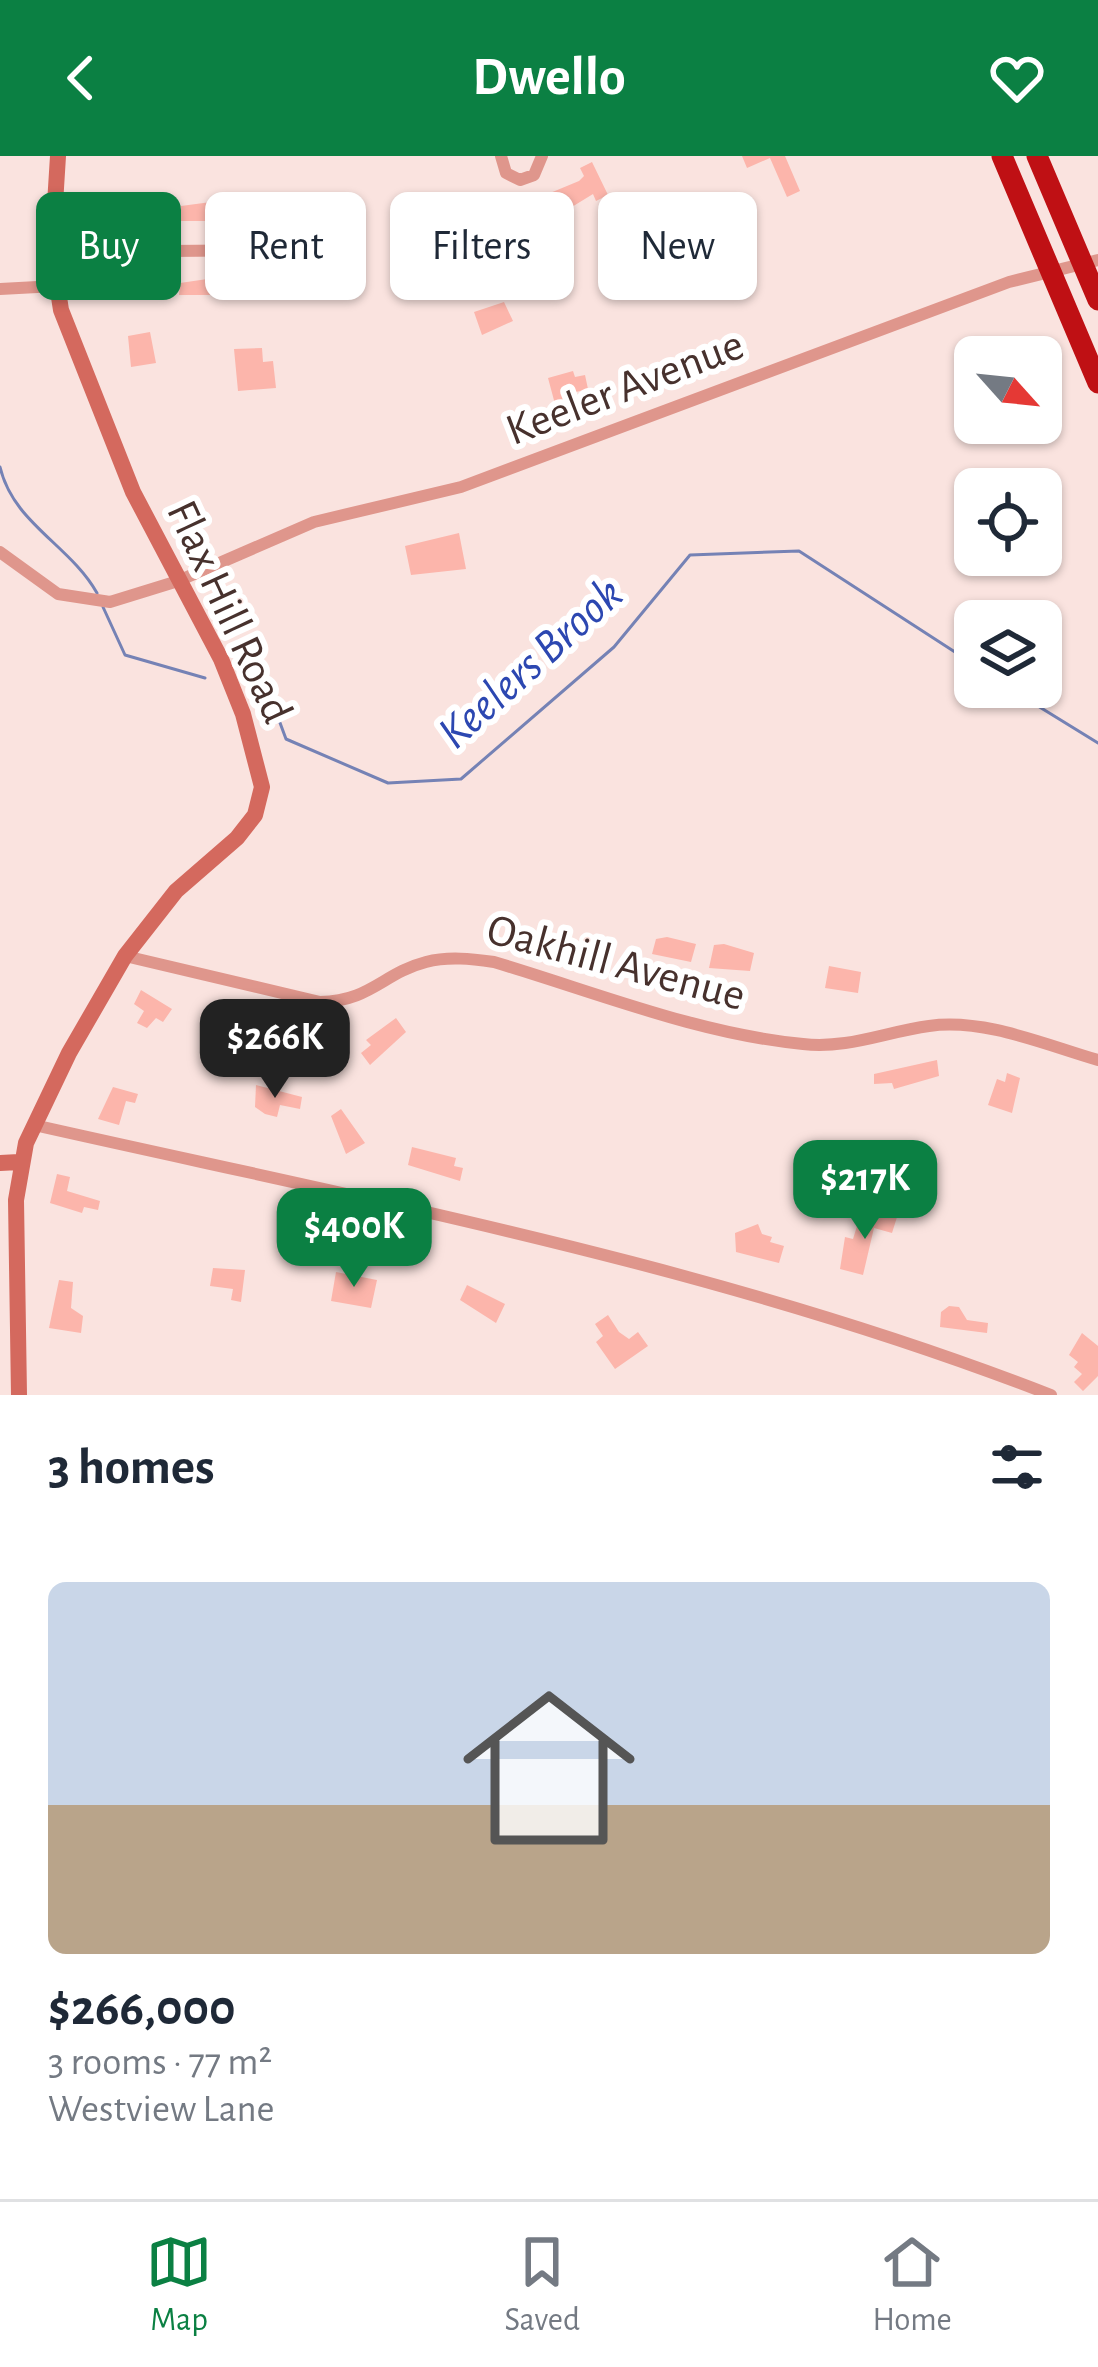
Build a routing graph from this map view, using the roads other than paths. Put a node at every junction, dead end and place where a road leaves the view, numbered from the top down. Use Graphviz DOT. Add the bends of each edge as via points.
graph roads {
  1 [pos="58,156"];
  2 [pos="501,156"];
  3 [pos="542,156"];
  4 [pos="1002,156"];
  5 [pos="1037,156"];
  6 [pos="56,192"];
  7 [pos="1088,264"];
  8 [pos="36,287"];
  9 [pos="0,289"];
  10 [pos="61,300"];
  11 [pos="1098,300"];
  12 [pos="1098,383"];
  13 [pos="0,551"];
  14 [pos="178,581"];
  15 [pos="125,956"];
  16 [pos="1098,1060"];
  17 [pos="34,1125"];
  18 [pos="20,1162"];
  19 [pos="0,1163"];
  20 [pos="0,1198"];
  21 [pos="16,1213"];
  22 [pos="20,1395"];
  23 [pos="1051,1395"];
  1 -- 6 [label="main road, Flax Hill Road"];
  2 -- 3 [label="street" via="506,173 520,179 534,175"];
  4 -- 12 [label="highway"];
  5 -- 7 [label="highway"];
  7 -- 11 [label="highway"];
  7 -- 14 [label="street, Keeler Avenue" via="1010,282 461,487 314,522"];
  8 -- 9 [label="street"];
  10 -- 14 [label="main road, Flax Hill Road" via="133,492"];
  13 -- 14 [label="street, Keeler Avenue" via="58,594 100,602"];
  14 -- 15 [label="main road, Flax Hill Road" via="243,714 261,796 237,838 176,890"];
  15 -- 16 [label="street, Oakhill Avenue" via="320,1002 352,1001 426,962 476,960 727,1033 859,1044 930,1025 960,1026"];
  15 -- 17 [label="main road, Flax Hill Road"];
  17 -- 18 [label="main road, Flax Hill Road"];
  17 -- 23 [label="street" via="634,1261"];
  18 -- 19 [label="main road"];
  18 -- 21 [label="main road, Flax Hill Road"];
  20 -- 21 [label="main road"];
  21 -- 22 [label="main road, Flax Hill Road"];
}
